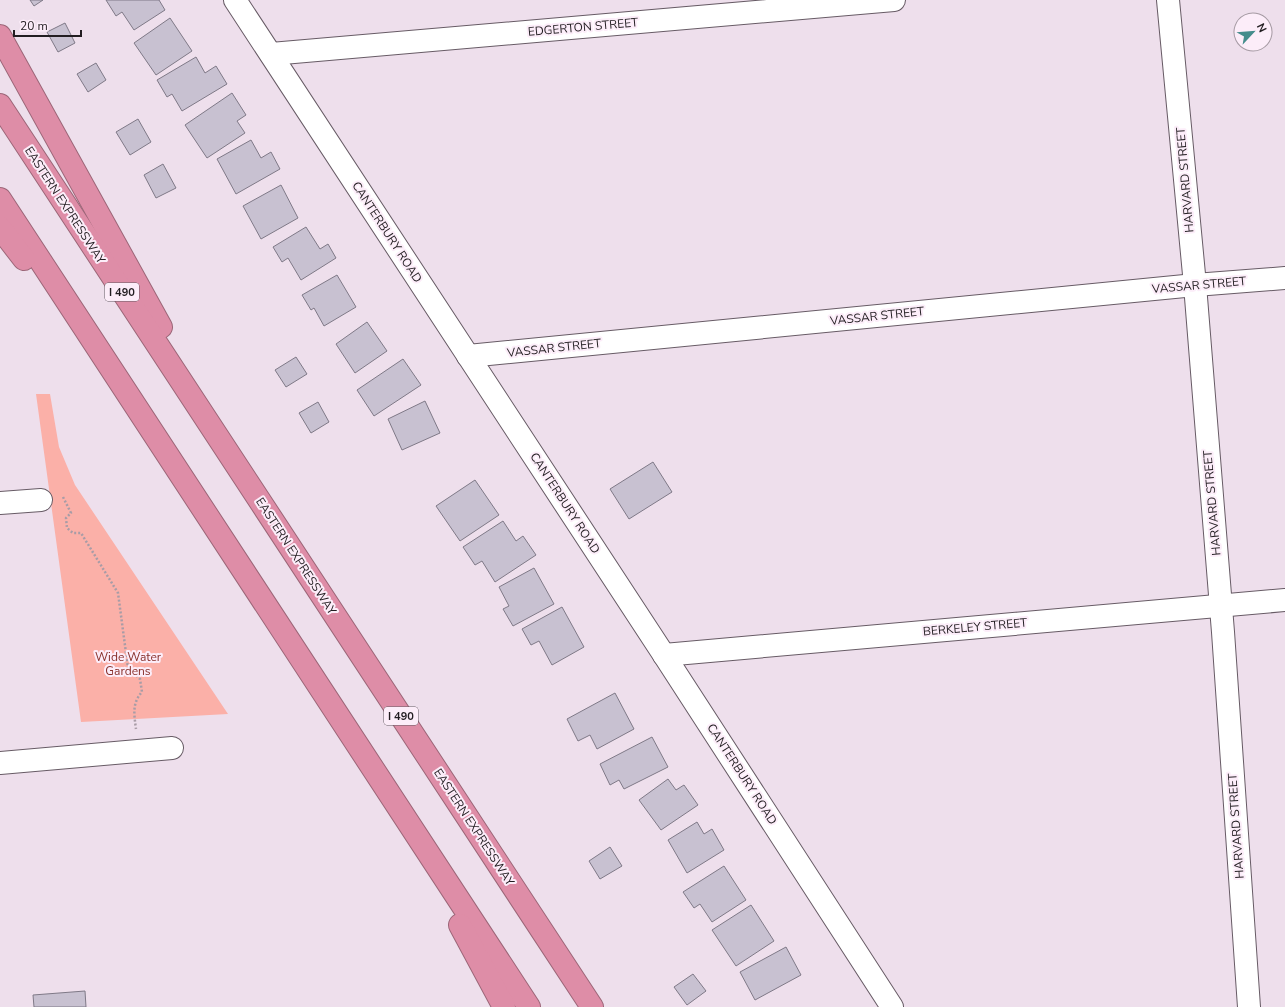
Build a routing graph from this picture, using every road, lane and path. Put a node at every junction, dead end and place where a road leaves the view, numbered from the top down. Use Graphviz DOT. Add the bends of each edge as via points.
graph roads {
  1 [pos="236,0"];
  2 [pos="894,0"];
  3 [pos="1168,0"];
  4 [pos="0,36"];
  5 [pos="271,54"];
  6 [pos="0,105"];
  7 [pos="0,199"];
  8 [pos="0,228"];
  9 [pos="1285,278"];
  10 [pos="1195,285"];
  11 [pos="468,356"];
  12 [pos="126,390"];
  13 [pos="245,478"];
  14 [pos="41,500"];
  15 [pos="0,503"];
  16 [pos="1285,600"];
  17 [pos="1221,606"];
  18 [pos="664,655"];
  19 [pos="172,748"];
  20 [pos="139,751"];
  21 [pos="0,763"];
  22 [pos="391,797"];
  23 [pos="556,953"];
  24 [pos="504,1007"];
  25 [pos="529,1007"];
  26 [pos="592,1007"];
  27 [pos="597,1007"];
  28 [pos="892,1007"];
  29 [pos="1249,1007"];
  1 -- 5 [label="street, CANTERBURY ROAD"];
  2 -- 5 [label="street, EDGERTON STREET"];
  3 -- 10 [label="street, HARVARD STREET"];
  4 -- 13 [label="highway"];
  5 -- 11 [label="street, CANTERBURY ROAD"];
  6 -- 13 [label="highway, EASTERN EXPRESSWAY / I 490"];
  7 -- 12 [label="highway"];
  8 -- 12 [label="highway"];
  9 -- 10 [label="street, VASSAR STREET"];
  10 -- 11 [label="street, VASSAR STREET"];
  10 -- 17 [label="street, HARVARD STREET"];
  11 -- 18 [label="street, CANTERBURY ROAD"];
  12 -- 22 [label="highway"];
  13 -- 23 [label="highway, EASTERN EXPRESSWAY / I 490"];
  14 -- 15 [label="street"];
  14 -- 20 [label="path" via="64,497 71,513 66,518 67,528 73,533 81,533 118,593 128,668 140,679 141,684 142,692 134,708"];
  16 -- 17 [label="street, BERKELEY STREET"];
  17 -- 18 [label="street, BERKELEY STREET"];
  17 -- 29 [label="street, HARVARD STREET"];
  18 -- 28 [label="street, CANTERBURY ROAD"];
  19 -- 20 [label="street"];
  20 -- 21 [label="street"];
  22 -- 24 [label="highway"];
  22 -- 25 [label="highway"];
  23 -- 26 [label="highway, EASTERN EXPRESSWAY / I 490"];
  23 -- 27 [label="highway"];
}
